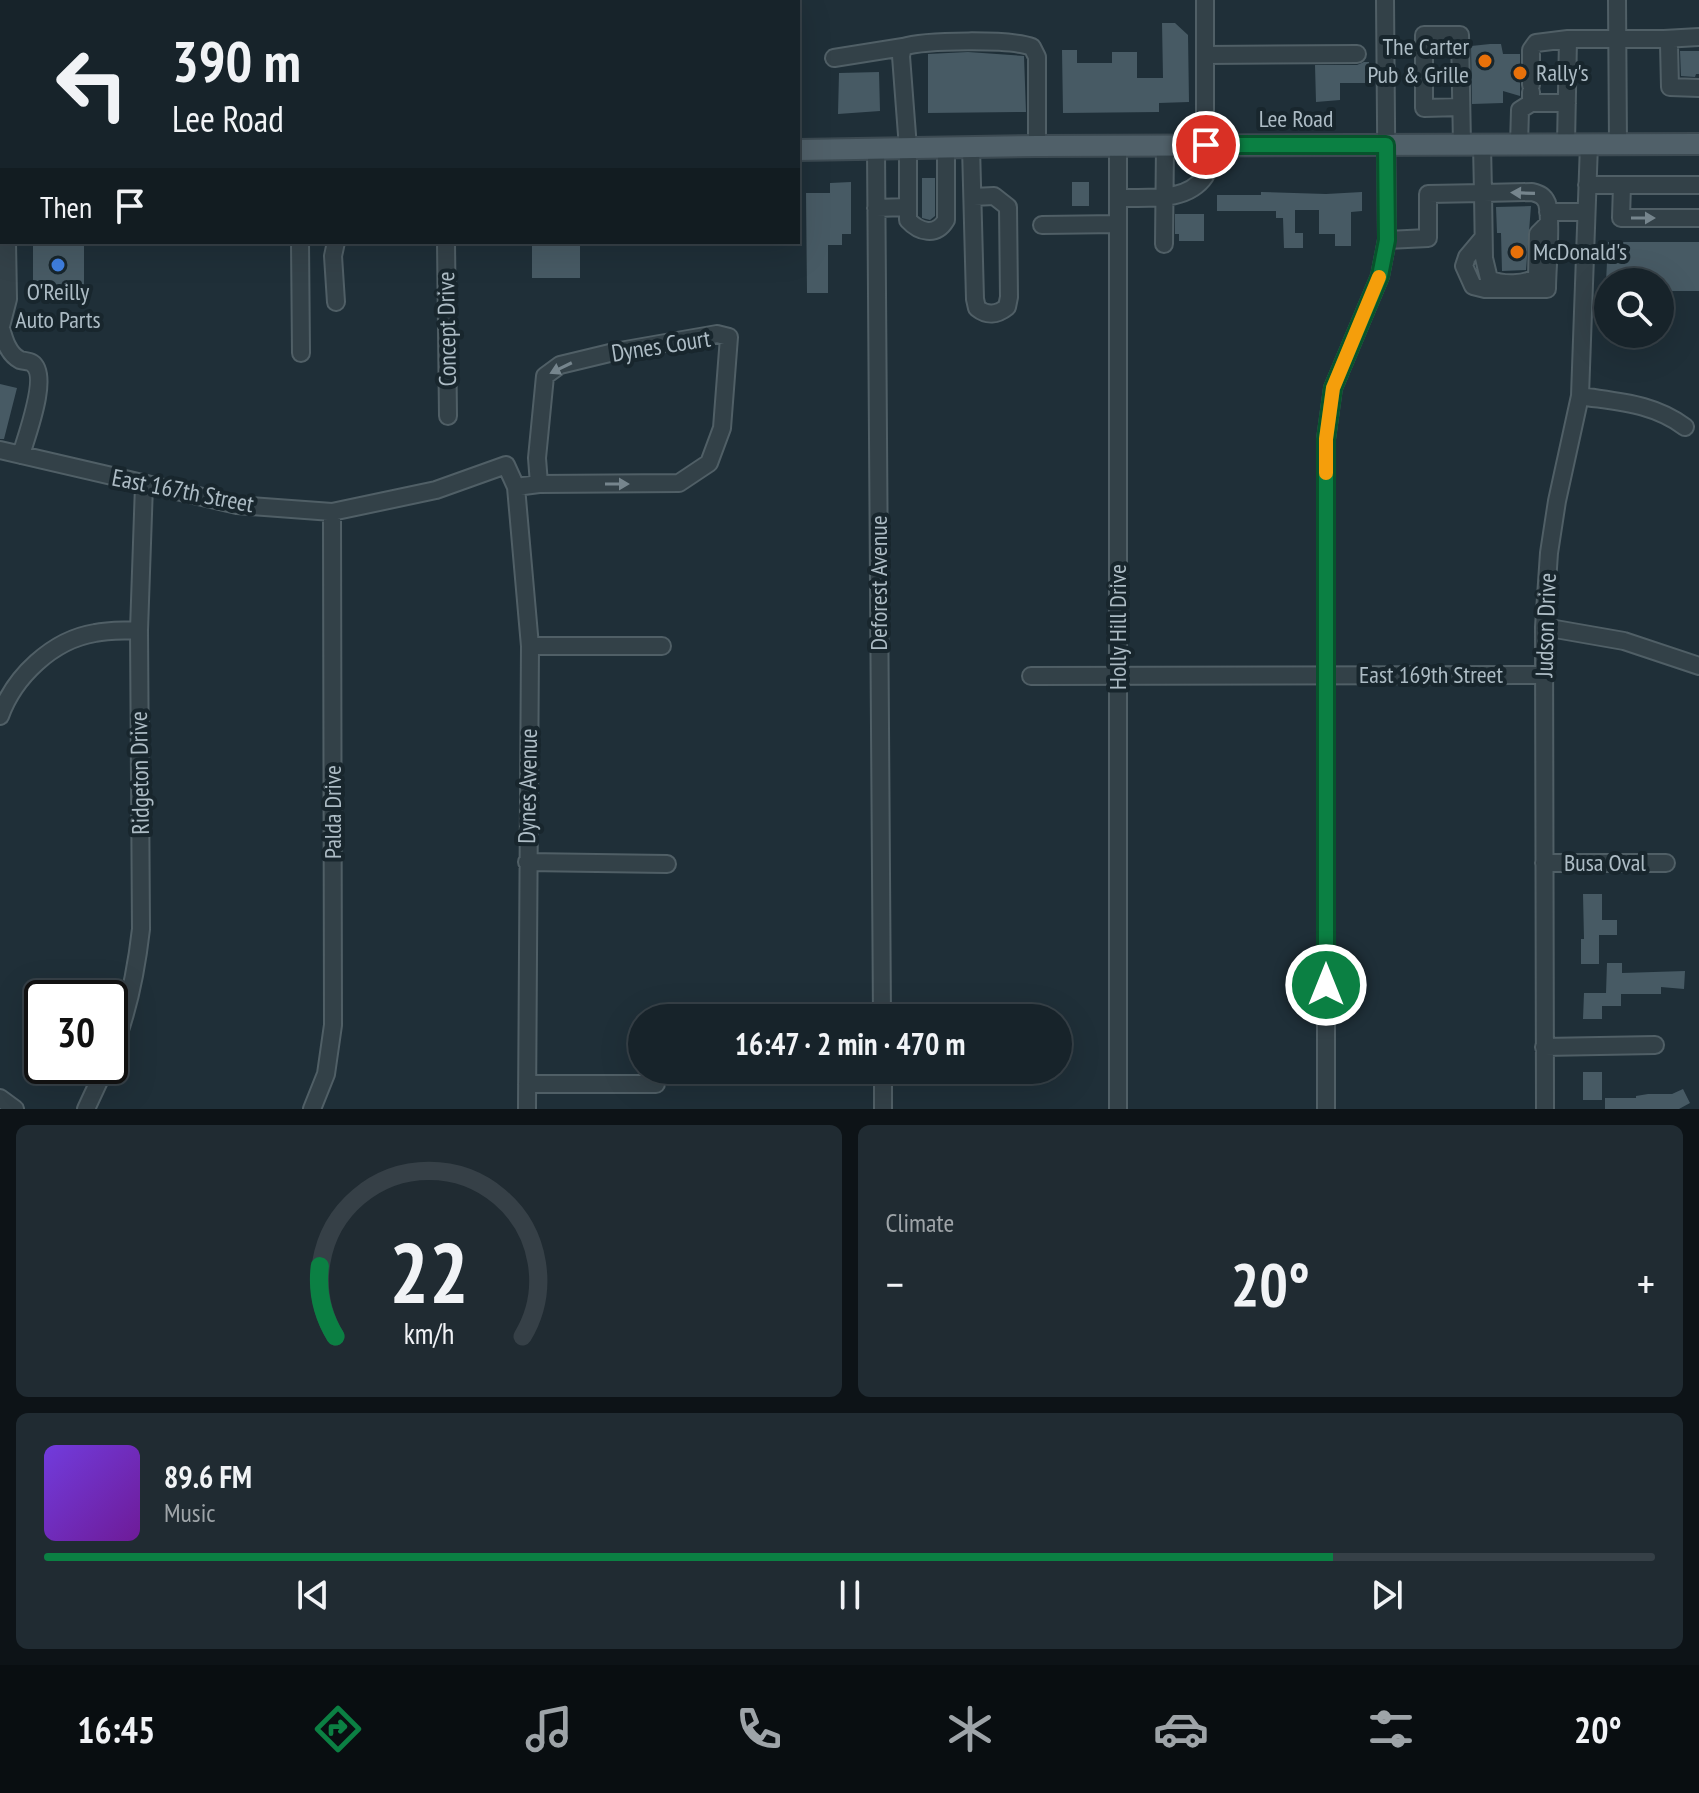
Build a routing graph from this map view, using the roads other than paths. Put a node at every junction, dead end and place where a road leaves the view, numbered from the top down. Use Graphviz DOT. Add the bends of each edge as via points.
graph roads {
  1 [pos="1205,0"];
  2 [pos="1385,0"];
  3 [pos="1617,0"];
  4 [pos="1699,37"];
  5 [pos="1568,39"];
  6 [pos="1664,39"];
  7 [pos="1618,40"];
  8 [pos="903,47"];
  9 [pos="1357,54"];
  10 [pos="1205,55"];
  11 [pos="834,58"];
  12 [pos="1699,88"];
  13 [pos="1531,93"];
  14 [pos="1567,103"];
  15 [pos="1461,107"];
  16 [pos="1566,144"];
  17 [pos="1589,144"];
  18 [pos="1618,144"];
  19 [pos="1699,144"];
  20 [pos="1118,145"];
  21 [pos="1165,145"];
  22 [pos="1206,145"];
  23 [pos="1386,145"];
  24 [pos="1472,145"];
  25 [pos="1519,145"];
  26 [pos="1037,146"];
  27 [pos="946,147"];
  28 [pos="971,147"];
  29 [pos="876,148"];
  30 [pos="908,148"];
  31 [pos="800,150"];
  32 [pos="1587,185"];
  33 [pos="1622,185"];
  34 [pos="1699,185"];
  35 [pos="1483,193"];
  36 [pos="973,197"];
  37 [pos="1165,197"];
  38 [pos="1118,198"];
  39 [pos="908,207"];
  40 [pos="876,208"];
  41 [pos="1586,212"];
  42 [pos="1548,218"];
  43 [pos="1699,218"];
  44 [pos="1118,224"];
  45 [pos="1042,225"];
  46 [pos="1387,240"];
  47 [pos="7,244"];
  48 [pos="300,244"];
  49 [pos="336,244"];
  50 [pos="446,244"];
  51 [pos="1164,244"];
  52 [pos="336,302"];
  53 [pos="0,329"];
  54 [pos="301,353"];
  55 [pos="1580,396"];
  56 [pos="448,416"];
  57 [pos="1685,427"];
  58 [pos="0,450"];
  59 [pos="21,455"];
  60 [pos="506,465"];
  61 [pos="539,484"];
  62 [pos="144,485"];
  63 [pos="516,487"];
  64 [pos="332,512"];
  65 [pos="1544,627"];
  66 [pos="139,630"];
  67 [pos="530,646"];
  68 [pos="662,646"];
  69 [pos="1699,666"];
  70 [pos="1326,675"];
  71 [pos="1544,675"];
  72 [pos="1031,676"];
  73 [pos="1118,677"];
  74 [pos="0,716"];
  75 [pos="527,862"];
  76 [pos="1544,863"];
  77 [pos="1666,863"];
  78 [pos="667,864"];
  79 [pos="882,1004"];
  80 [pos="128,1005"];
  81 [pos="1655,1045"];
  82 [pos="1544,1047"];
  83 [pos="98,1084"];
  84 [pos="527,1084"];
  85 [pos="628,1084"];
  86 [pos="883,1084"];
  87 [pos="0,1098"];
  88 [pos="15,1109"];
  89 [pos="86,1109"];
  90 [pos="312,1109"];
  91 [pos="527,1109"];
  92 [pos="883,1109"];
  93 [pos="1118,1109"];
  94 [pos="1326,1109"];
  95 [pos="1545,1109"];
  1 -- 10 [label="street"];
  2 -- 23 [label="street"];
  3 -- 7 [label="street"];
  4 -- 6 [label="street"];
  5 -- 7 [label="street"];
  5 -- 13 [label="street" via="1536,43 1531,50"];
  5 -- 14 [label="street"];
  6 -- 7 [label="street"];
  6 -- 12 [label="street" via="1669,44 1670,87"];
  7 -- 18 [label="street"];
  8 -- 11 [label="street"];
  8 -- 26 [label="street" via="964,42 1032,47 1037,57"];
  8 -- 30 [label="street"];
  9 -- 10 [label="street"];
  10 -- 22 [label="street"];
  13 -- 14 [label="street"];
  13 -- 25 [label="street" via="1520,110"];
  14 -- 16 [label="street"];
  15 -- 15 [label="street" via="1460,35 1424,35 1424,108"];
  15 -- 24 [label="street"];
  16 -- 17 [label="main road, Lee Road"];
  16 -- 25 [label="main road, Lee Road"];
  17 -- 18 [label="main road, Lee Road"];
  17 -- 32 [label="street, Judson Drive"];
  18 -- 19 [label="main road, Lee Road"];
  20 -- 21 [label="main road, Lee Road"];
  20 -- 26 [label="main road, Lee Road"];
  20 -- 38 [label="street, Holly Hill Drive"];
  21 -- 22 [label="main road, Lee Road"];
  21 -- 37 [label="street"];
  22 -- 23 [label="main road, Lee Road"];
  22 -- 37 [label="street" via="1201,182"];
  23 -- 24 [label="main road, Lee Road"];
  23 -- 46 [label="street"];
  24 -- 25 [label="main road, Lee Road"];
  24 -- 35 [label="street"];
  26 -- 28 [label="main road, Lee Road"];
  27 -- 28 [label="main road, Lee Road"];
  27 -- 30 [label="main road, Lee Road"];
  27 -- 39 [label="street" via="946,220 942,226 916,230 908,220"];
  28 -- 36 [label="street"];
  29 -- 30 [label="main road, Lee Road"];
  29 -- 31 [label="main road, Lee Road"];
  29 -- 40 [label="street, Deforest Avenue"];
  30 -- 39 [label="street"];
  32 -- 33 [label="street"];
  32 -- 41 [label="street, Judson Drive"];
  33 -- 34 [label="street"];
  33 -- 43 [label="street, one-way" via="1621,218"];
  42 -- 35 [label="street, one-way" via="1540,194"];
  35 -- 42 [label="street" via="1483,238 1464,266 1473,286 1547,289"];
  35 -- 46 [label="street" via="1428,194 1428,238"];
  36 -- 36 [label="street" via="975,299 977,308 992,314 1007,307 1009,297 1008,207 994,196"];
  37 -- 38 [label="street"];
  37 -- 51 [label="street"];
  38 -- 44 [label="street, Holly Hill Drive"];
  39 -- 40 [label="street"];
  40 -- 79 [label="street, Deforest Avenue"];
  41 -- 42 [label="street"];
  41 -- 55 [label="street, Judson Drive"];
  44 -- 45 [label="street"];
  44 -- 73 [label="street, Holly Hill Drive"];
  46 -- 70 [label="street" via="1380,276 1333,388 1326,439"];
  47 -- 53 [label="street" via="8,299"];
  48 -- 54 [label="street"];
  49 -- 52 [label="street"];
  50 -- 56 [label="street, Concept Drive"];
  53 -- 59 [label="street" via="17,359 38,370 38,394"];
  55 -- 57 [label="street" via="1651,408"];
  55 -- 65 [label="street, Judson Drive" via="1557,501"];
  58 -- 59 [label="street, East 167th Street"];
  59 -- 62 [label="street, East 167th Street"];
  60 -- 63 [label="street, Dynes Avenue"];
  60 -- 64 [label="street, East 167th Street" via="436,490"];
  61 -- 61 [label="street, Dynes Court, one-way" via="679,483 709,463 722,428 729,337 717,334 614,352 560,365 545,376"];
  61 -- 63 [label="street, Dynes Court"];
  62 -- 64 [label="street, East 167th Street" via="237,505"];
  62 -- 66 [label="street, Ridgeton Drive"];
  63 -- 67 [label="street, Dynes Avenue"];
  64 -- 90 [label="street, Palda Drive" via="333,1025 326,1074"];
  65 -- 69 [label="street" via="1624,641"];
  65 -- 71 [label="street, Judson Drive"];
  66 -- 74 [label="street" via="93,633 61,646 33,665 8,695"];
  66 -- 80 [label="street, Ridgeton Drive" via="141,929"];
  67 -- 68 [label="street"];
  67 -- 75 [label="street, Dynes Avenue"];
  70 -- 71 [label="street, East 169th Street"];
  70 -- 73 [label="street, East 169th Street"];
  70 -- 94 [label="street"];
  71 -- 76 [label="street, Judson Drive"];
  72 -- 73 [label="street, East 169th Street"];
  73 -- 93 [label="street, Holly Hill Drive"];
  75 -- 78 [label="street"];
  75 -- 84 [label="street, Dynes Avenue"];
  76 -- 77 [label="street, Busa Oval"];
  76 -- 82 [label="street, Judson Drive"];
  81 -- 82 [label="street"];
  82 -- 95 [label="street, Judson Drive"];
  83 -- 89 [label="street"];
  84 -- 85 [label="street"];
  84 -- 91 [label="street, Dynes Avenue"];
  86 -- 92 [label="street"];
  87 -- 88 [label="street"];
}
